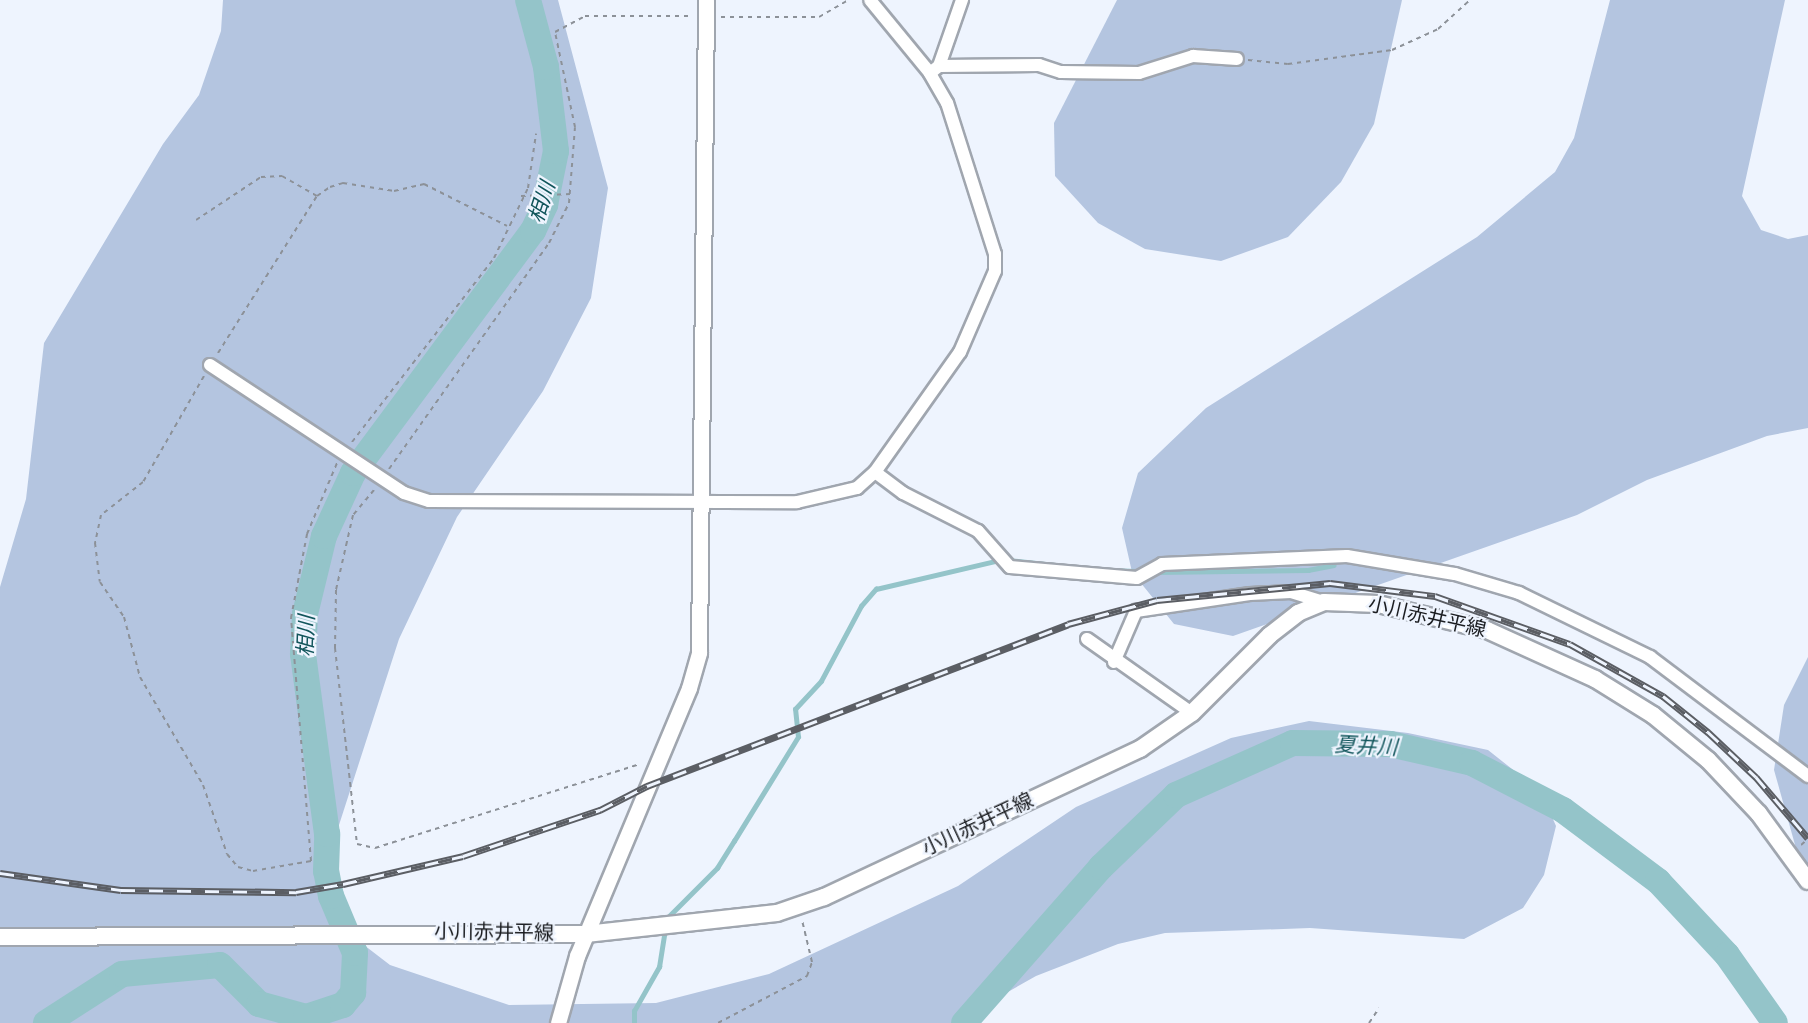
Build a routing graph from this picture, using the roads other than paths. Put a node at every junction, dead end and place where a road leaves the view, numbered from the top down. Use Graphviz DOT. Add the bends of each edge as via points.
graph roads {
  1 [pos="706,0"];
  2 [pos="870,0"];
  3 [pos="962,0"];
  4 [pos="1237,58"];
  5 [pos="935,69"];
  6 [pos="210,365"];
  7 [pos="875,472"];
  8 [pos="703,500"];
  9 [pos="1324,602"];
  10 [pos="1087,639"];
  11 [pos="1114,662"];
  12 [pos="1192,713"];
  13 [pos="1808,776"];
  14 [pos="1808,881"];
  15 [pos="586,934"];
  16 [pos="0,937"];
  17 [pos="558,1023"];
  1 -- 8 [label="street"];
  2 -- 5 [label="street"];
  3 -- 5 [label="street"];
  4 -- 5 [label="street" via="1193,56 1138,73"];
  5 -- 7 [label="street" via="995,271 960,352"];
  6 -- 8 [label="street" via="381,478 429,501"];
  7 -- 8 [label="street" via="856,488 830,498"];
  7 -- 13 [label="street" via="903,493 978,531 1008,564 1142,576 1156,567 1347,556 1455,574 1519,594 1650,657"];
  8 -- 15 [label="street" via="699,652"];
  9 -- 11 [label="street" via="1291,592 1136,610"];
  9 -- 12 [label="main road, 小川赤井平線" via="1270,635"];
  9 -- 14 [label="main road, 小川赤井平線" via="1378,604 1487,630 1595,679 1653,715 1708,760 1759,814"];
  10 -- 11 [label="street"];
  11 -- 12 [label="street"];
  12 -- 15 [label="main road, 小川赤井平線" via="1140,749 799,906 728,922"];
  15 -- 16 [label="main road, 小川赤井平線" via="368,932"];
  15 -- 17 [label="street"];
}
